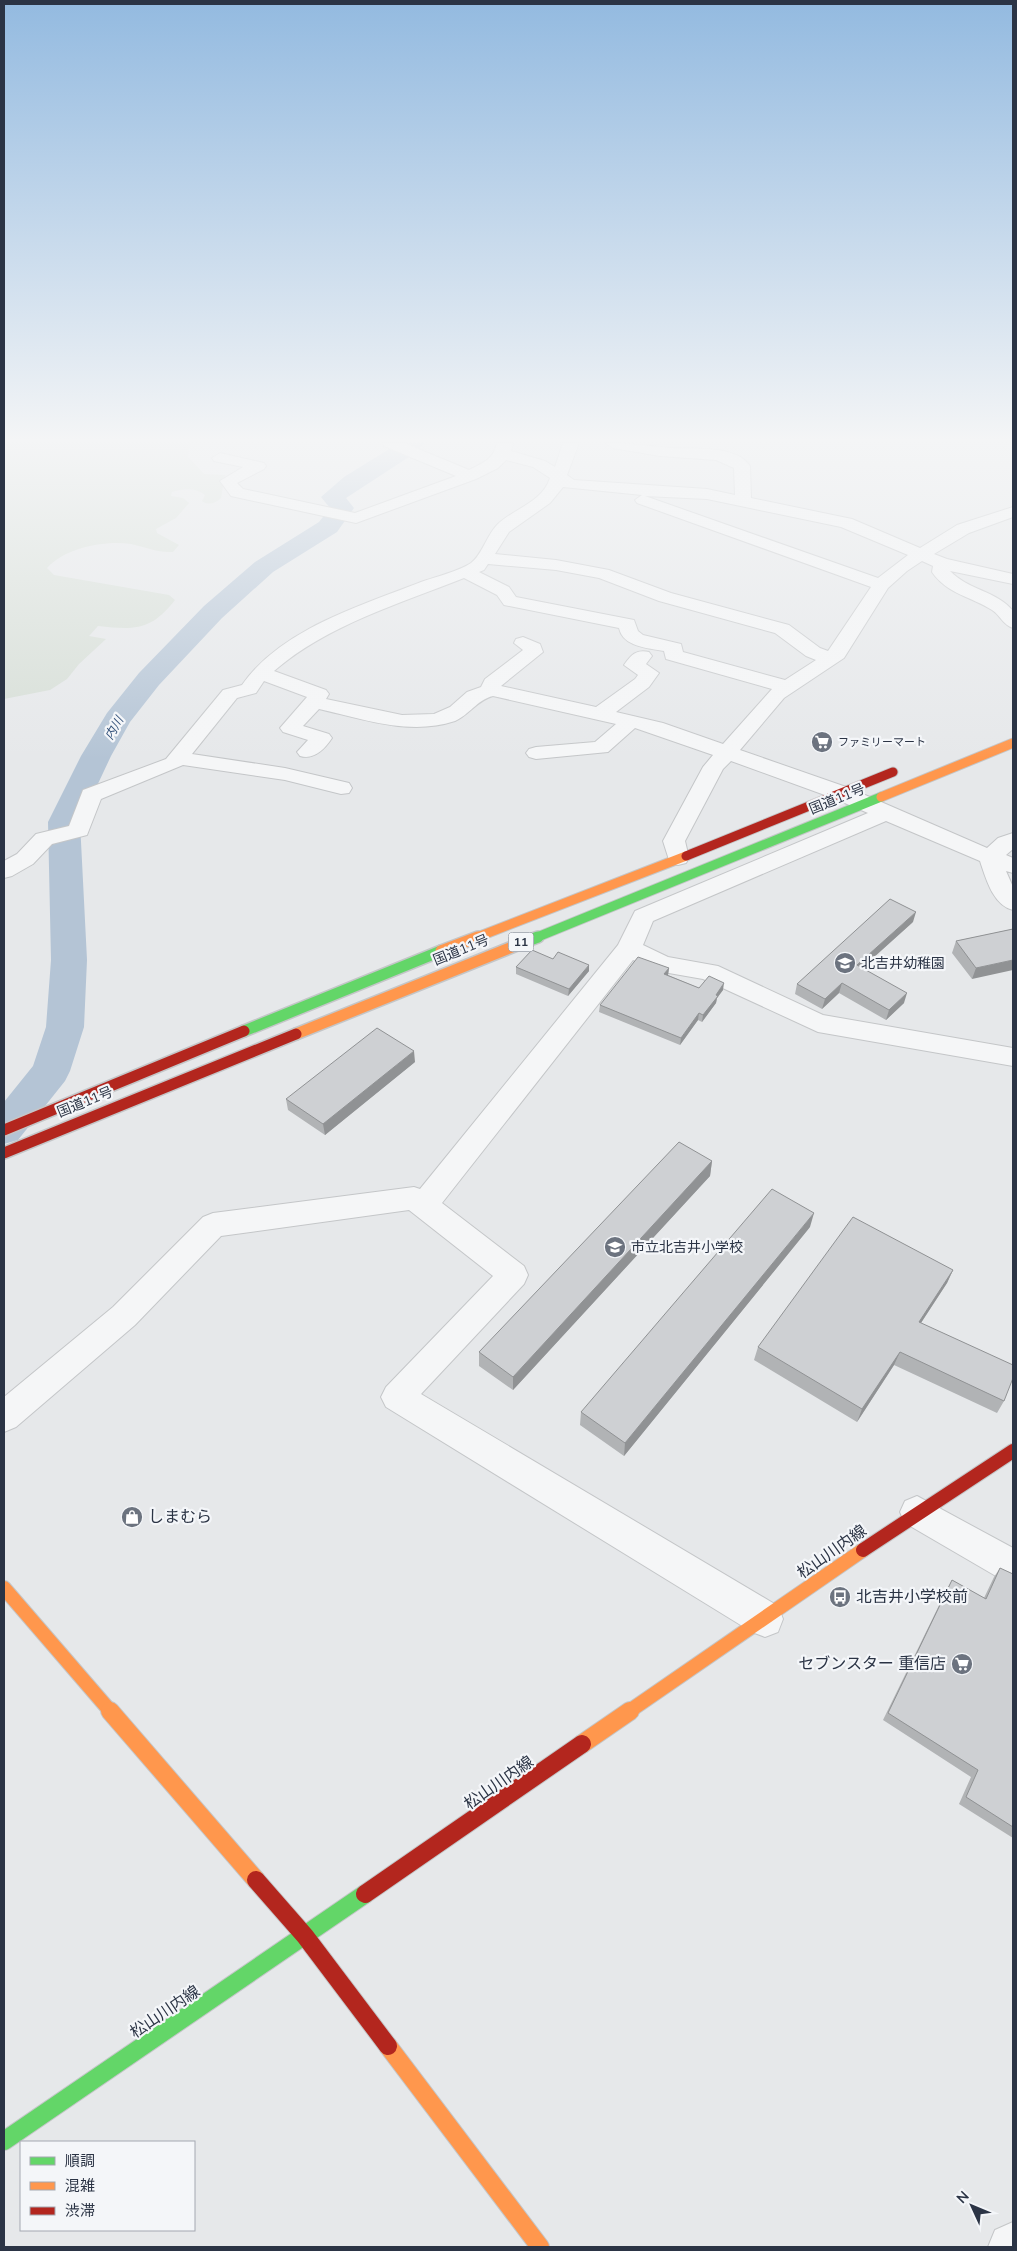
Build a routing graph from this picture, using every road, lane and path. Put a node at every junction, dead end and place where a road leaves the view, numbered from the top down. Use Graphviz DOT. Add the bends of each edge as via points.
graph roads {
  1 [pos="490,548"];
  2 [pos="778,548"];
  3 [pos="908,548"];
  4 [pos="933,548"];
  5 [pos="923,554"];
  6 [pos="483,558"];
  7 [pos="942,563"];
  8 [pos="466,572"];
  9 [pos="1013,579"];
  10 [pos="881,585"];
  11 [pos="1013,622"];
  12 [pos="523,643"];
  13 [pos="642,656"];
  14 [pos="830,658"];
  15 [pos="260,673"];
  16 [pos="787,687"];
  17 [pos="489,690"];
  18 [pos="314,702"];
  19 [pos="600,714"];
  20 [pos="630,721"];
  21 [pos="1013,743"];
  22 [pos="307,752"];
  23 [pos="727,752"];
  24 [pos="536,753"];
  25 [pos="180,758"];
  26 [pos="904,768"];
  27 [pos="341,788"];
  28 [pos="841,793"];
  29 [pos="864,804"];
  30 [pos="885,814"];
  31 [pos="1013,840"];
  32 [pos="678,858"];
  33 [pos="990,858"];
  34 [pos="1013,866"];
  35 [pos="4,871"];
  36 [pos="1013,902"];
  37 [pos="629,948"];
  38 [pos="1013,1057"];
  39 [pos="4,1130"];
  40 [pos="4,1153"];
  41 [pos="422,1206"];
  42 [pos="4,1417"];
  43 [pos="1013,1451"];
  44 [pos="917,1512"];
  45 [pos="1013,1567"];
  46 [pos="4,1588"];
  47 [pos="765,1620"];
  48 [pos="305,1936"];
  49 [pos="4,2141"];
  50 [pos="540,2247"];
  1 -- 6 [label="street"];
  2 -- 10 [label="street"];
  3 -- 5 [label="street"];
  4 -- 5 [label="street"];
  5 -- 7 [label="street"];
  5 -- 10 [label="street" via="901,567"];
  6 -- 8 [label="street" via="478,566"];
  6 -- 14 [label="street" via="556,565 603,574 665,597 782,629 813,652"];
  7 -- 9 [label="street"];
  7 -- 11 [label="street" via="941,572 946,578 963,591 998,606"];
  8 -- 15 [label="street" via="351,616 289,648"];
  8 -- 16 [label="street" via="503,591 510,601 627,624 629,633 636,639 674,648 673,655"];
  10 -- 14 [label="street" via="857,626 837,654"];
  12 -- 17 [label="street" via="533,648 533,652 492,683"];
  13 -- 19 [label="street" via="634,665 649,674 642,683"];
  14 -- 16 [label="street"];
  15 -- 18 [label="street" via="319,694"];
  15 -- 25 [label="street" via="249,689 230,694"];
  16 -- 23 [label="street" via="776,694"];
  17 -- 18 [label="street" via="465,702 451,715 427,722 406,722"];
  17 -- 19 [label="street"];
  18 -- 22 [label="street" via="290,728 322,738"];
  19 -- 20 [label="street"];
  20 -- 23 [label="street"];
  20 -- 24 [label="street" via="601,748"];
  21 -- 29 [label="main road, 国道11号 / 11"];
  23 -- 28 [label="street"];
  23 -- 32 [label="street" via="714,766 674,840"];
  25 -- 27 [label="street" via="285,774"];
  25 -- 35 [label="street" via="91,795 79,830 44,839 25,859"];
  26 -- 28 [label="main road, 国道11号 / 11"];
  28 -- 29 [label="street"];
  28 -- 32 [label="main road, 国道11号 / 11"];
  29 -- 30 [label="street"];
  29 -- 40 [label="main road, 国道11号 / 11"];
  30 -- 33 [label="street"];
  30 -- 37 [label="street" via="643,916"];
  31 -- 33 [label="street"];
  32 -- 39 [label="main road, 国道11号 / 11" via="393,970"];
  33 -- 34 [label="street"];
  33 -- 36 [label="street" via="999,885"];
  37 -- 38 [label="street" via="663,964 709,972 818,1023"];
  37 -- 41 [label="street"];
  41 -- 42 [label="street" via="414,1198 213,1225 124,1316"];
  41 -- 47 [label="street" via="513,1275 397,1397"];
  43 -- 44 [label="main road, 松山川内線"];
  44 -- 45 [label="street"];
  44 -- 47 [label="main road, 松山川内線"];
  46 -- 48 [label="main road"];
  47 -- 48 [label="main road, 松山川内線"];
  48 -- 49 [label="main road, 松山川内線"];
  48 -- 50 [label="main road"];
}
